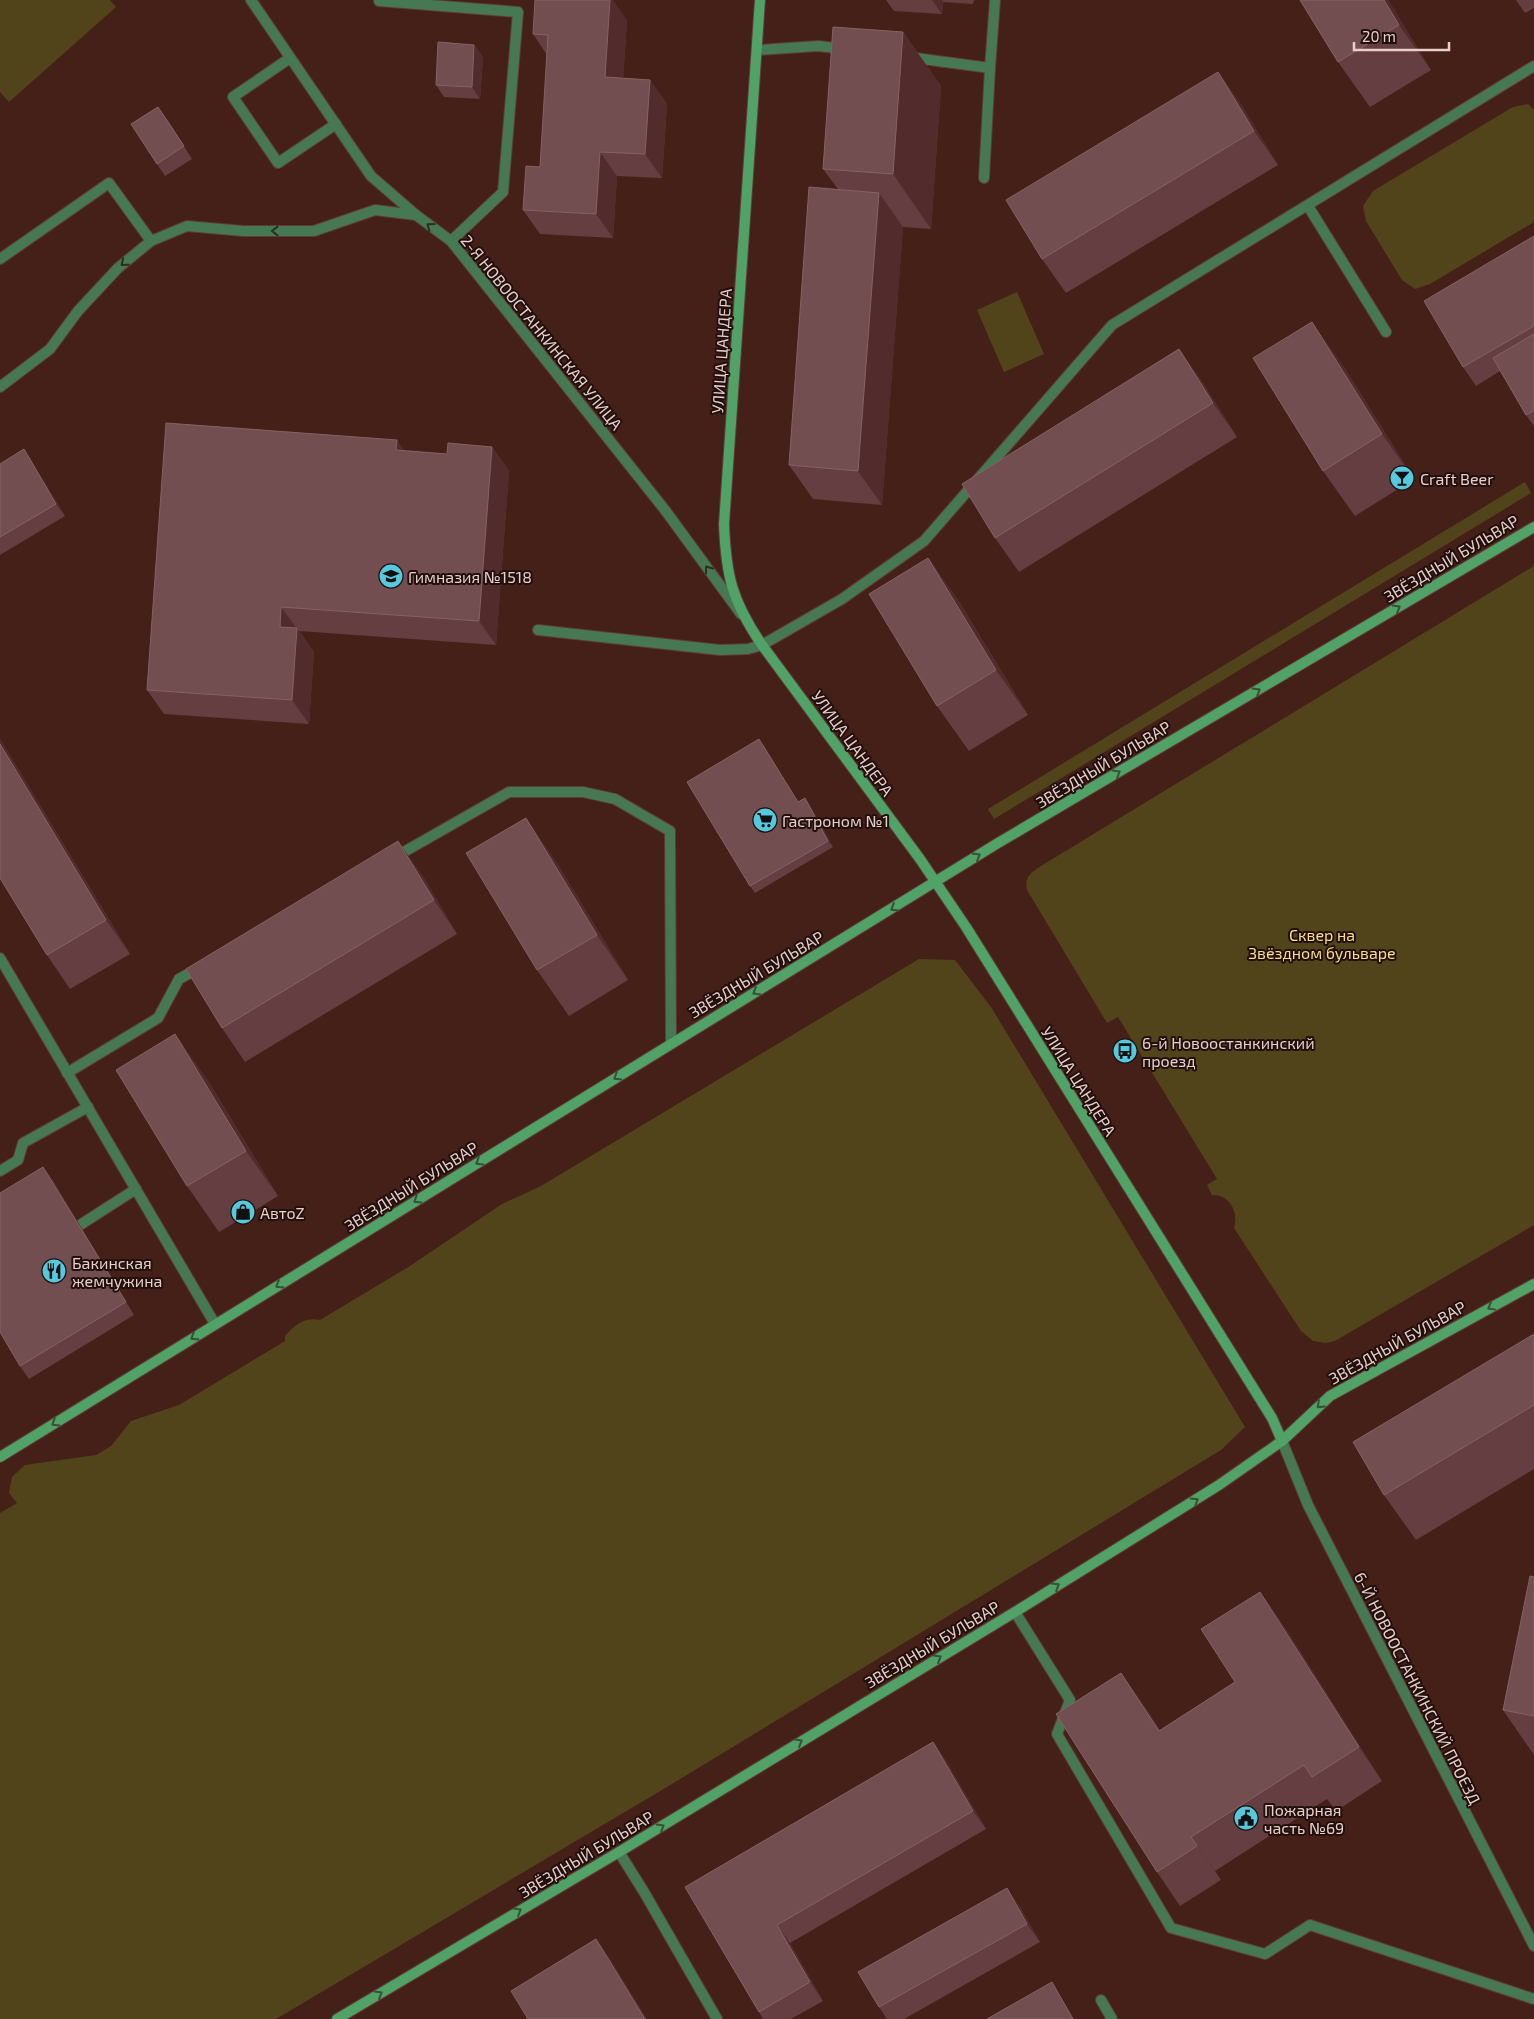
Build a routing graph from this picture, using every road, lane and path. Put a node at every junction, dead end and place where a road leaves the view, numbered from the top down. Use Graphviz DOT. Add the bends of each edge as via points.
graph roads {
  1 [pos="251,0"];
  2 [pos="760,0"];
  3 [pos="995,0"];
  4 [pos="379,1"];
  5 [pos="758,50"];
  6 [pos="856,51"];
  7 [pos="894,56"];
  8 [pos="290,58"];
  9 [pos="1534,66"];
  10 [pos="990,68"];
  11 [pos="336,124"];
  12 [pos="984,178"];
  13 [pos="1308,206"];
  14 [pos="416,216"];
  15 [pos="151,241"];
  16 [pos="451,241"];
  17 [pos="0,259"];
  18 [pos="1386,332"];
  19 [pos="0,387"];
  20 [pos="1534,527"];
  21 [pos="747,623"];
  22 [pos="538,630"];
  23 [pos="762,645"];
  24 [pos="387,861"];
  25 [pos="935,881"];
  26 [pos="0,958"];
  27 [pos="205,964"];
  28 [pos="672,1043"];
  29 [pos="67,1073"];
  30 [pos="88,1107"];
  31 [pos="0,1171"];
  32 [pos="136,1189"];
  33 [pos="80,1225"];
  34 [pos="1534,1284"];
  35 [pos="215,1324"];
  36 [pos="1282,1441"];
  37 [pos="0,1457"];
  38 [pos="1015,1612"];
  39 [pos="619,1852"];
  40 [pos="1534,1946"];
  41 [pos="1534,1999"];
  42 [pos="1101,2000"];
  43 [pos="337,2019"];
  44 [pos="717,2019"];
  45 [pos="1112,2019"];
  1 -- 8 [label="street"];
  2 -- 5 [label="street, УЛИЦА ЦАНДЕРА"];
  3 -- 10 [label="street"];
  4 -- 16 [label="street" via="518,12 503,192"];
  5 -- 6 [label="street" via="818,46"];
  5 -- 21 [label="street, УЛИЦА ЦАНДЕРА" via="724,524 725,559 732,591"];
  7 -- 10 [label="street"];
  8 -- 11 [label="street"];
  8 -- 11 [label="street" via="233,96 278,163"];
  9 -- 13 [label="street"];
  10 -- 12 [label="street"];
  11 -- 14 [label="street" via="371,176"];
  13 -- 18 [label="street"];
  13 -- 23 [label="street" via="1112,326 924,541 842,599"];
  14 -- 15 [label="street, 2-Я НОВООСТАНКИНСКАЯ УЛИЦА, one-way" via="375,210 314,231 243,231 187,226"];
  16 -- 14 [label="street, 2-Я НОВООСТАНКИНСКАЯ УЛИЦА, one-way"];
  15 -- 17 [label="street" via="109,183"];
  15 -- 19 [label="street, 2-Я НОВООСТАНКИНСКАЯ УЛИЦА, one-way" via="118,268 78,311 50,349"];
  21 -- 16 [label="street, 2-Я НОВООСТАНКИНСКАЯ УЛИЦА, one-way" via="665,510"];
  25 -- 20 [label="street, ЗВЁЗДНЫЙ БУЛЬВАР, one-way"];
  21 -- 23 [label="street, УЛИЦА ЦАНДЕРА"];
  22 -- 23 [label="street" via="720,650"];
  23 -- 25 [label="street, УЛИЦА ЦАНДЕРА"];
  24 -- 28 [label="street" via="509,792 583,792 615,799 670,831"];
  25 -- 28 [label="street, ЗВЁЗДНЫЙ БУЛЬВАР, one-way"];
  25 -- 36 [label="street, УЛИЦА ЦАНДЕРА" via="1272,1418"];
  26 -- 29 [label="street"];
  27 -- 29 [label="street" via="179,979 158,1018"];
  28 -- 35 [label="street, ЗВЁЗДНЫЙ БУЛЬВАР, one-way"];
  29 -- 30 [label="street"];
  30 -- 31 [label="street" via="23,1143 18,1160"];
  30 -- 32 [label="street"];
  32 -- 33 [label="street"];
  32 -- 35 [label="street"];
  34 -- 36 [label="street, ЗВЁЗДНЫЙ БУЛЬВАР, one-way" via="1330,1396"];
  35 -- 37 [label="street, ЗВЁЗДНЫЙ БУЛЬВАР, one-way"];
  38 -- 36 [label="street, ЗВЁЗДНЫЙ БУЛЬВАР, one-way" via="1219,1485"];
  36 -- 40 [label="street, 6-Й НОВООСТАНКИНСКИЙ ПРОЕЗД" via="1308,1505"];
  39 -- 38 [label="street, ЗВЁЗДНЫЙ БУЛЬВАР, one-way"];
  38 -- 41 [label="street" via="1070,1700 1057,1734 1171,1928 1265,1954 1310,1925"];
  43 -- 39 [label="street, ЗВЁЗДНЫЙ БУЛЬВАР, one-way"];
  39 -- 44 [label="street"];
  42 -- 45 [label="street"];
}
